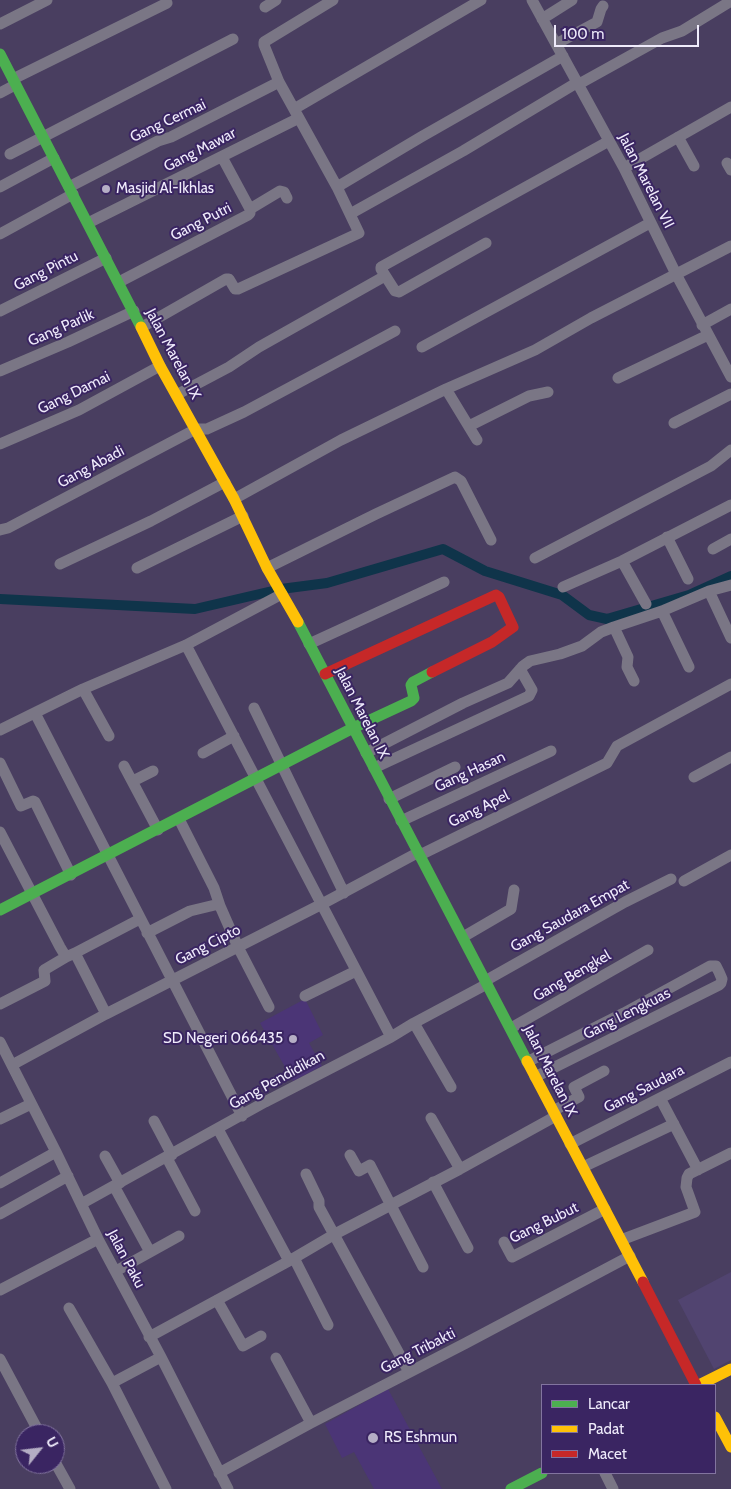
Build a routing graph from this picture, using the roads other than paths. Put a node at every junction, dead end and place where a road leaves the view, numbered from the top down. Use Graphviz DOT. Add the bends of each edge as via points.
graph roads {
  1 [pos="47,0"];
  2 [pos="276,0"];
  3 [pos="333,0"];
  4 [pos="481,0"];
  5 [pos="532,0"];
  6 [pos="572,0"];
  7 [pos="731,1"];
  8 [pos="167,3"];
  9 [pos="603,6"];
  10 [pos="265,7"];
  11 [pos="542,19"];
  12 [pos="0,24"];
  13 [pos="233,39"];
  14 [pos="556,44"];
  15 [pos="0,54"];
  16 [pos="563,56"];
  17 [pos="14,82"];
  18 [pos="279,82"];
  19 [pos="578,83"];
  20 [pos="0,93"];
  21 [pos="731,107"];
  22 [pos="297,113"];
  23 [pos="42,136"];
  24 [pos="678,137"];
  25 [pos="609,141"];
  26 [pos="10,154"];
  27 [pos="222,157"];
  28 [pos="54,158"];
  29 [pos="694,166"];
  30 [pos="624,168"];
  31 [pos="0,187"];
  32 [pos="337,188"];
  33 [pos="71,190"];
  34 [pos="288,198"];
  35 [pos="250,209"];
  36 [pos="350,214"];
  37 [pos="88,223"];
  38 [pos="650,223"];
  39 [pos="0,234"];
  40 [pos="486,243"];
  41 [pos="731,246"];
  42 [pos="106,258"];
  43 [pos="676,274"];
  44 [pos="385,276"];
  45 [pos="119,282"];
  46 [pos="731,309"];
  47 [pos="0,311"];
  48 [pos="134,311"];
  49 [pos="142,327"];
  50 [pos="705,330"];
  51 [pos="395,332"];
  52 [pos="422,347"];
  53 [pos="160,366"];
  54 [pos="0,370"];
  55 [pos="731,377"];
  56 [pos="618,378"];
  57 [pos="446,389"];
  58 [pos="548,392"];
  59 [pos="178,394"];
  60 [pos="731,394"];
  61 [pos="674,423"];
  62 [pos="469,426"];
  63 [pos="196,429"];
  64 [pos="477,440"];
  65 [pos="0,444"];
  66 [pos="731,450"];
  67 [pos="225,482"];
  68 [pos="234,498"];
  69 [pos="731,505"];
  70 [pos="243,516"];
  71 [pos="0,530"];
  72 [pos="667,537"];
  73 [pos="731,539"];
  74 [pos="491,540"];
  75 [pos="713,550"];
  76 [pos="535,558"];
  77 [pos="622,561"];
  78 [pos="60,564"];
  79 [pos="137,568"];
  80 [pos="267,568"];
  81 [pos="688,579"];
  82 [pos="444,582"];
  83 [pos="731,585"];
  84 [pos="563,587"];
  85 [pos="709,591"];
  86 [pos="281,593"];
  87 [pos="646,604"];
  88 [pos="662,611"];
  89 [pos="727,622"];
  90 [pos="614,627"];
  91 [pos="731,638"];
  92 [pos="310,644"];
  93 [pos="186,645"];
  94 [pos="689,667"];
  95 [pos="520,669"];
  96 [pos="325,674"];
  97 [pos="634,681"];
  98 [pos="731,684"];
  99 [pos="83,689"];
  100 [pos="254,708"];
  101 [pos="35,713"];
  102 [pos="353,728"];
  103 [pos="0,730"];
  104 [pos="109,736"];
  105 [pos="234,736"];
  106 [pos="551,751"];
  107 [pos="203,753"];
  108 [pos="366,753"];
  109 [pos="731,757"];
  110 [pos="0,763"];
  111 [pos="124,766"];
  112 [pos="283,766"];
  113 [pos="455,767"];
  114 [pos="374,768"];
  115 [pos="152,771"];
  116 [pos="694,776"];
  117 [pos="256,779"];
  118 [pos="133,781"];
  119 [pos="389,799"];
  120 [pos="179,819"];
  121 [pos="402,820"];
  122 [pos="158,830"];
  123 [pos="0,832"];
  124 [pos="419,854"];
  125 [pos="108,855"];
  126 [pos="731,856"];
  127 [pos="71,875"];
  128 [pos="670,879"];
  129 [pos="684,881"];
  130 [pos="514,890"];
  131 [pos="344,892"];
  132 [pos="33,894"];
  133 [pos="219,904"];
  134 [pos="322,904"];
  135 [pos="0,910"];
  136 [pos="140,919"];
  137 [pos="147,933"];
  138 [pos="463,936"];
  139 [pos="238,947"];
  140 [pos="648,950"];
  141 [pos="71,955"];
  142 [pos="356,971"];
  143 [pos="725,972"];
  144 [pos="171,981"];
  145 [pos="486,982"];
  146 [pos="306,996"];
  147 [pos="0,1004"];
  148 [pos="269,1007"];
  149 [pos="106,1014"];
  150 [pos="414,1023"];
  151 [pos="511,1028"];
  152 [pos="391,1037"];
  153 [pos="0,1042"];
  154 [pos="528,1062"];
  155 [pos="731,1062"];
  156 [pos="12,1065"];
  157 [pos="604,1071"];
  158 [pos="535,1077"];
  159 [pos="451,1087"];
  160 [pos="660,1098"];
  161 [pos="31,1104"];
  162 [pos="554,1113"];
  163 [pos="242,1116"];
  164 [pos="431,1118"];
  165 [pos="0,1119"];
  166 [pos="154,1121"];
  167 [pos="674,1124"];
  168 [pos="218,1129"];
  169 [pos="570,1144"];
  170 [pos="56,1152"];
  171 [pos="731,1153"];
  172 [pos="350,1154"];
  173 [pos="106,1156"];
  174 [pos="170,1156"];
  175 [pos="583,1167"];
  176 [pos="460,1169"];
  177 [pos="698,1170"];
  178 [pos="306,1174"];
  179 [pos="68,1176"];
  180 [pos="433,1182"];
  181 [pos="0,1183"];
  182 [pos="117,1184"];
  183 [pos="82,1204"];
  184 [pos="390,1206"];
  185 [pos="605,1209"];
  186 [pos="195,1211"];
  187 [pos="0,1214"];
  188 [pos="335,1234"];
  189 [pos="179,1236"];
  190 [pos="98,1239"];
  191 [pos="621,1240"];
  192 [pos="504,1242"];
  193 [pos="468,1248"];
  194 [pos="150,1252"];
  195 [pos="630,1256"];
  196 [pos="291,1259"];
  197 [pos="423,1267"];
  198 [pos="116,1272"];
  199 [pos="0,1290"];
  200 [pos="217,1300"];
  201 [pos="69,1308"];
  202 [pos="328,1325"];
  203 [pos="150,1336"];
  204 [pos="261,1336"];
  205 [pos="161,1357"];
  206 [pos="276,1358"];
  207 [pos="0,1359"];
  208 [pos="731,1370"];
  209 [pos="409,1372"];
  210 [pos="112,1383"];
  211 [pos="696,1384"];
  212 [pos="699,1384"];
  213 [pos="713,1384"];
  214 [pos="716,1419"];
  215 [pos="311,1423"];
  216 [pos="35,1424"];
  217 [pos="731,1447"];
  218 [pos="219,1473"];
  219 [pos="62,1474"];
  220 [pos="541,1474"];
  221 [pos="606,1474"];
  222 [pos="70,1489"];
  223 [pos="166,1489"];
  224 [pos="228,1489"];
  225 [pos="511,1489"];
  226 [pos="613,1489"];
  1 -- 12 [label="street"];
  2 -- 10 [label="street"];
  3 -- 18 [label="street" via="264,42"];
  4 -- 22 [label="street, Gang Mawar"];
  5 -- 11 [label="street, Jalan Marelan VII"];
  6 -- 11 [label="street"];
  7 -- 19 [label="street" via="682,31 662,38"];
  8 -- 17 [label="street"];
  9 -- 14 [label="street" via="597,22"];
  11 -- 14 [label="street, Jalan Marelan VII"];
  13 -- 23 [label="street"];
  14 -- 16 [label="street, Jalan Marelan VII"];
  15 -- 17 [label="main road, Jalan Marelan IX"];
  16 -- 19 [label="street, Jalan Marelan VII"];
  16 -- 32 [label="street"];
  17 -- 20 [label="street"];
  17 -- 23 [label="main road, Jalan Marelan IX"];
  18 -- 22 [label="street"];
  18 -- 33 [label="street, Gang Cermai" via="158,141"];
  19 -- 25 [label="street, Jalan Marelan VII"];
  19 -- 36 [label="street"];
  21 -- 24 [label="street"];
  22 -- 27 [label="street, Gang Mawar"];
  22 -- 32 [label="street"];
  23 -- 26 [label="street"];
  23 -- 28 [label="main road, Jalan Marelan IX"];
  24 -- 29 [label="street"];
  24 -- 30 [label="street"];
  25 -- 30 [label="street, Jalan Marelan VII"];
  25 -- 44 [label="street" via="381,267"];
  27 -- 35 [label="street"];
  27 -- 37 [label="street, Gang Mawar"];
  28 -- 31 [label="street"];
  28 -- 33 [label="main road, Jalan Marelan IX"];
  30 -- 38 [label="street, Jalan Marelan VII"];
  32 -- 36 [label="street"];
  33 -- 37 [label="main road, Jalan Marelan IX"];
  33 -- 39 [label="street, Gang Cermai"];
  34 -- 35 [label="street, Gang Putri" via="280,191"];
  35 -- 45 [label="street, Gang Putri" via="248,215"];
  36 -- 49 [label="street" via="359,233 238,289 226,279"];
  37 -- 42 [label="main road, Jalan Marelan IX"];
  38 -- 43 [label="street, Jalan Marelan VII"];
  38 -- 52 [label="street"];
  40 -- 44 [label="street" via="400,292 395,291"];
  41 -- 43 [label="street"];
  42 -- 45 [label="main road, Jalan Marelan IX"];
  42 -- 47 [label="street, Gang Pintu"];
  43 -- 50 [label="street, Jalan Marelan VII"];
  43 -- 57 [label="street" via="535,350"];
  44 -- 59 [label="street"];
  45 -- 48 [label="main road, Jalan Marelan IX"];
  46 -- 50 [label="street"];
  48 -- 49 [label="main road, Jalan Marelan IX"];
  48 -- 54 [label="street, Gang Parlik"];
  49 -- 53 [label="main road, Jalan Marelan IX"];
  50 -- 55 [label="street, Jalan Marelan VII"];
  50 -- 56 [label="street"];
  51 -- 63 [label="street, Gang Abadi" via="244,412 207,430"];
  53 -- 59 [label="main road, Jalan Marelan IX"];
  53 -- 65 [label="street, Gang Damai" via="78,410"];
  57 -- 62 [label="street"];
  57 -- 68 [label="street" via="309,456"];
  58 -- 62 [label="street" via="529,396"];
  59 -- 63 [label="main road, Jalan Marelan IX"];
  60 -- 61 [label="street"];
  62 -- 64 [label="street"];
  63 -- 67 [label="main road, Jalan Marelan IX"];
  63 -- 71 [label="street, Gang Abadi"];
  66 -- 76 [label="street" via="711,466"];
  67 -- 68 [label="main road, Jalan Marelan IX"];
  67 -- 78 [label="street"];
  68 -- 70 [label="main road, Jalan Marelan IX"];
  69 -- 72 [label="street"];
  70 -- 79 [label="street"];
  70 -- 80 [label="main road, Jalan Marelan IX"];
  72 -- 77 [label="street"];
  72 -- 81 [label="street"];
  73 -- 75 [label="street"];
  74 -- 80 [label="street" via="461,481 455,476"];
  77 -- 84 [label="street"];
  77 -- 87 [label="street"];
  80 -- 86 [label="main road, Jalan Marelan IX"];
  82 -- 92 [label="street"];
  83 -- 85 [label="street"];
  85 -- 88 [label="street"];
  85 -- 89 [label="street"];
  86 -- 92 [label="main road, Jalan Marelan IX"];
  86 -- 93 [label="street"];
  88 -- 90 [label="street"];
  88 -- 94 [label="street"];
  89 -- 91 [label="street"];
  90 -- 95 [label="street" via="582,646 530,661"];
  90 -- 97 [label="street" via="628,657 627,666"];
  92 -- 96 [label="main road, Jalan Marelan IX"];
  93 -- 99 [label="street"];
  93 -- 105 [label="street"];
  95 -- 108 [label="street" via="508,683"];
  95 -- 114 [label="street" via="532,690 529,696"];
  96 -- 102 [label="main road, Jalan Marelan IX"];
  96 -- 102 [label="main road" via="496,595 500,597 512,630 413,682 412,701"];
  98 -- 124 [label="street, Gang Apel" via="616,746 607,762"];
  99 -- 101 [label="street"];
  99 -- 104 [label="street"];
  100 -- 112 [label="street"];
  101 -- 103 [label="street"];
  101 -- 125 [label="street"];
  102 -- 108 [label="main road, Jalan Marelan IX"];
  102 -- 112 [label="main road"];
  105 -- 107 [label="street"];
  105 -- 117 [label="street"];
  106 -- 121 [label="street, Gang Hasan"];
  108 -- 114 [label="main road, Jalan Marelan IX"];
  109 -- 116 [label="street"];
  110 -- 127 [label="street" via="21,806 35,802"];
  111 -- 118 [label="street"];
  112 -- 117 [label="main road"];
  112 -- 131 [label="street"];
  113 -- 119 [label="street"];
  114 -- 119 [label="main road, Jalan Marelan IX"];
  115 -- 118 [label="street"];
  117 -- 120 [label="main road"];
  117 -- 134 [label="street"];
  118 -- 122 [label="street"];
  119 -- 121 [label="main road, Jalan Marelan IX"];
  120 -- 122 [label="main road"];
  120 -- 133 [label="street"];
  121 -- 124 [label="main road, Jalan Marelan IX"];
  122 -- 125 [label="main road"];
  123 -- 132 [label="street"];
  124 -- 131 [label="street, Gang Cipto"];
  124 -- 138 [label="main road, Jalan Marelan IX"];
  125 -- 127 [label="main road"];
  125 -- 136 [label="street"];
  126 -- 129 [label="street"];
  127 -- 132 [label="main road"];
  128 -- 145 [label="street, Gang Saudara Empat"];
  130 -- 138 [label="street" via="511,909"];
  131 -- 134 [label="street, Gang Cipto"];
  132 -- 135 [label="main road"];
  132 -- 141 [label="street"];
  133 -- 137 [label="street" via="190,911"];
  133 -- 139 [label="street"];
  134 -- 139 [label="street, Gang Cipto"];
  134 -- 142 [label="street"];
  136 -- 137 [label="street"];
  136 -- 141 [label="street"];
  137 -- 144 [label="street"];
  138 -- 145 [label="main road, Jalan Marelan IX"];
  139 -- 144 [label="street, Gang Cipto"];
  139 -- 148 [label="street"];
  140 -- 151 [label="street, Gang Bengkel"];
  141 -- 147 [label="street" via="44,970 45,980"];
  141 -- 149 [label="street"];
  142 -- 146 [label="street"];
  142 -- 152 [label="street"];
  143 -- 154 [label="street" via="710,966"];
  143 -- 158 [label="street, Gang Lengkuas" via="719,985"];
  144 -- 149 [label="street, Gang Cipto"];
  144 -- 163 [label="street"];
  145 -- 150 [label="street, Gang Pendidikan"];
  145 -- 151 [label="main road, Jalan Marelan IX"];
  149 -- 156 [label="street, Gang Cipto"];
  150 -- 152 [label="street, Gang Pendidikan"];
  150 -- 159 [label="street"];
  151 -- 154 [label="main road, Jalan Marelan IX"];
  152 -- 163 [label="street, Gang Pendidikan"];
  153 -- 156 [label="street, Jalan Paku"];
  154 -- 158 [label="main road, Jalan Marelan IX"];
  155 -- 160 [label="street, Gang Saudara"];
  156 -- 161 [label="street, Jalan Paku"];
  157 -- 162 [label="street" via="574,1087 579,1097"];
  158 -- 162 [label="main road, Jalan Marelan IX"];
  160 -- 167 [label="street"];
  160 -- 169 [label="street, Gang Saudara"];
  161 -- 165 [label="street"];
  161 -- 170 [label="street, Jalan Paku"];
  162 -- 169 [label="main road, Jalan Marelan IX"];
  162 -- 176 [label="street"];
  163 -- 168 [label="street, Gang Pendidikan"];
  164 -- 176 [label="street"];
  166 -- 174 [label="street"];
  167 -- 175 [label="street"];
  167 -- 177 [label="street"];
  168 -- 174 [label="street, Gang Pendidikan"];
  168 -- 196 [label="street"];
  169 -- 175 [label="main road, Jalan Marelan IX"];
  170 -- 179 [label="street, Jalan Paku"];
  170 -- 181 [label="street"];
  171 -- 177 [label="street"];
  172 -- 184 [label="street" via="359,1171 370,1165"];
  173 -- 182 [label="street"];
  174 -- 182 [label="street, Gang Pendidikan"];
  174 -- 186 [label="street"];
  175 -- 185 [label="main road, Jalan Marelan IX"];
  176 -- 180 [label="street"];
  177 -- 191 [label="street" via="690,1174 686,1182 694,1212"];
  178 -- 188 [label="street"];
  179 -- 183 [label="street, Jalan Paku"];
  179 -- 187 [label="street"];
  180 -- 184 [label="street"];
  180 -- 193 [label="street"];
  182 -- 183 [label="street, Gang Pendidikan"];
  182 -- 194 [label="street"];
  183 -- 190 [label="street, Jalan Paku"];
  184 -- 188 [label="street"];
  184 -- 197 [label="street"];
  185 -- 191 [label="main road, Jalan Marelan IX"];
  185 -- 192 [label="street, Gang Bubut" via="512,1257"];
  188 -- 196 [label="street"];
  188 -- 209 [label="street"];
  189 -- 194 [label="street"];
  190 -- 198 [label="street, Jalan Paku"];
  190 -- 199 [label="street"];
  191 -- 195 [label="main road, Jalan Marelan IX"];
  194 -- 198 [label="street"];
  195 -- 209 [label="street, Gang Tribakti"];
  195 -- 211 [label="main road, Jalan Marelan IX"];
  196 -- 200 [label="street"];
  196 -- 202 [label="street"];
  198 -- 203 [label="street, Jalan Paku"];
  200 -- 203 [label="street"];
  200 -- 204 [label="street" via="243,1346"];
  201 -- 210 [label="street"];
  203 -- 205 [label="street, Jalan Paku"];
  205 -- 210 [label="street"];
  205 -- 218 [label="street, Jalan Paku"];
  206 -- 215 [label="street"];
  207 -- 216 [label="street"];
  208 -- 212 [label="main road"];
  208 -- 213 [label="main road"];
  209 -- 215 [label="street, Gang Tribakti"];
  210 -- 223 [label="street"];
  214 -- 217 [label="main road"];
  215 -- 218 [label="street, Gang Tribakti"];
  218 -- 224 [label="street, Jalan Paku"];
  219 -- 222 [label="street"];
  220 -- 225 [label="main road"];
  221 -- 226 [label="street"];
}
